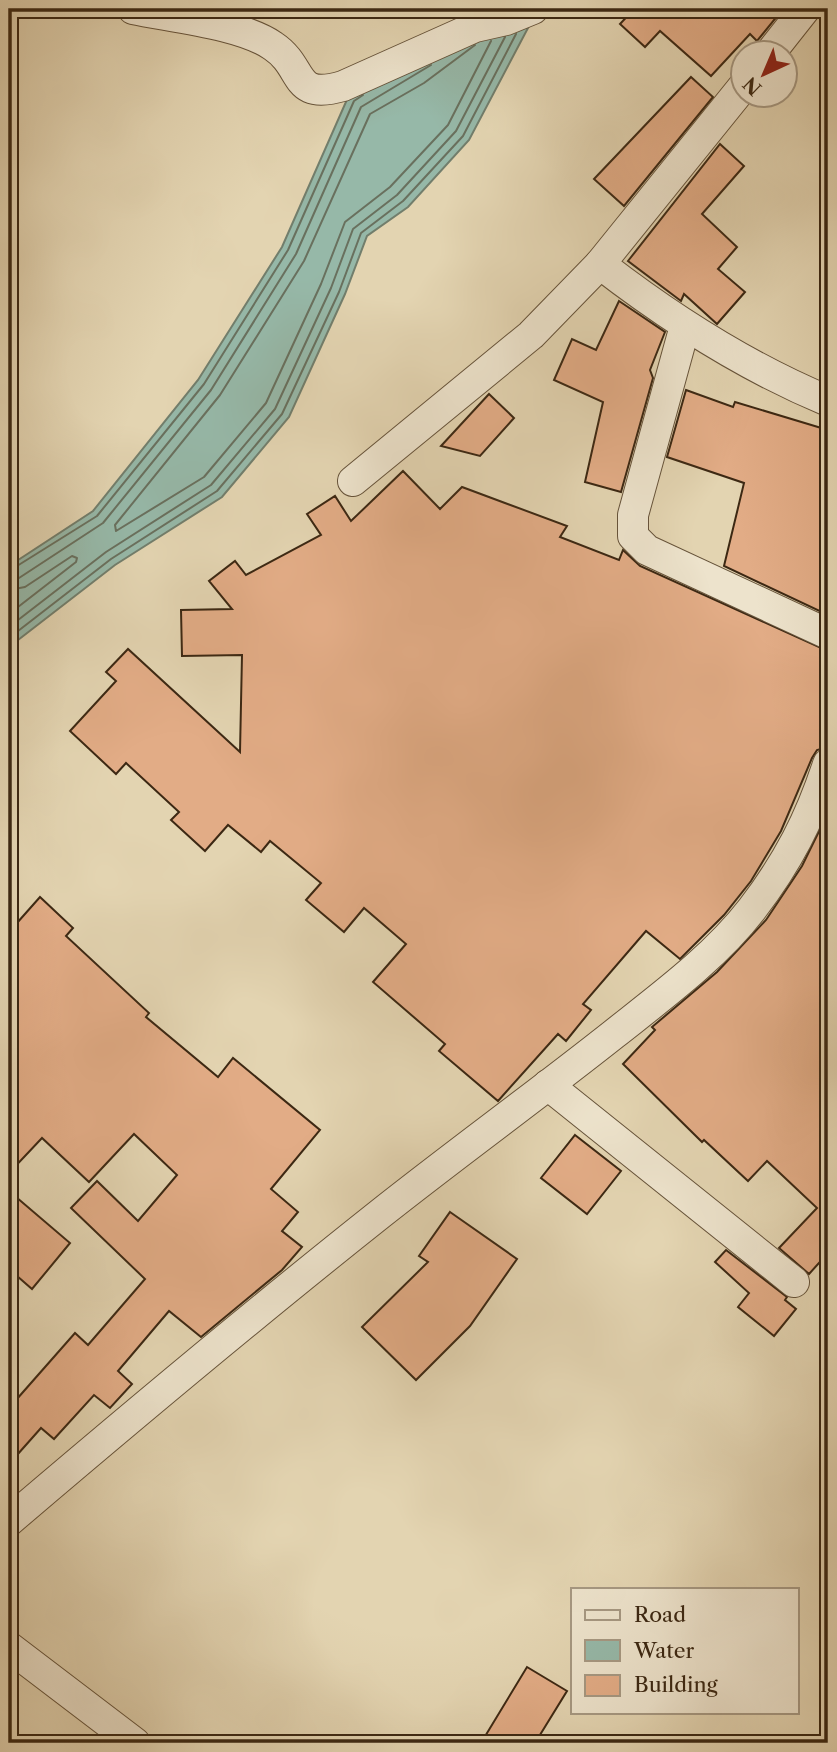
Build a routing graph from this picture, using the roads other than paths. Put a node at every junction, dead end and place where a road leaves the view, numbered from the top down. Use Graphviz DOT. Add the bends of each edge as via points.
graph roads {
  1 [pos="132,9"];
  2 [pos="533,9"];
  3 [pos="805,9"];
  4 [pos="782,38"];
  5 [pos="728,106"];
  6 [pos="600,264"];
  7 [pos="685,326"];
  8 [pos="828,401"];
  9 [pos="353,481"];
  10 [pos="828,634"];
  11 [pos="828,764"];
  12 [pos="548,1086"];
  13 [pos="794,1282"];
  14 [pos="9,1521"];
  15 [pos="9,1647"];
  16 [pos="135,1743"];
  1 -- 2 [label="street" via="250,34 273,46 309,88 321,93 475,27"];
  3 -- 4 [label="street"];
  5 -- 6 [label="street"];
  6 -- 7 [label="street"];
  6 -- 9 [label="street" via="531,335"];
  7 -- 8 [label="street" via="771,377"];
  7 -- 10 [label="street" via="633,515 633,536 647,550"];
  11 -- 12 [label="street" via="809,820 752,909 660,997"];
  12 -- 13 [label="street"];
  12 -- 14 [label="street" via="381,1214"];
  15 -- 16 [label="street"];
}
